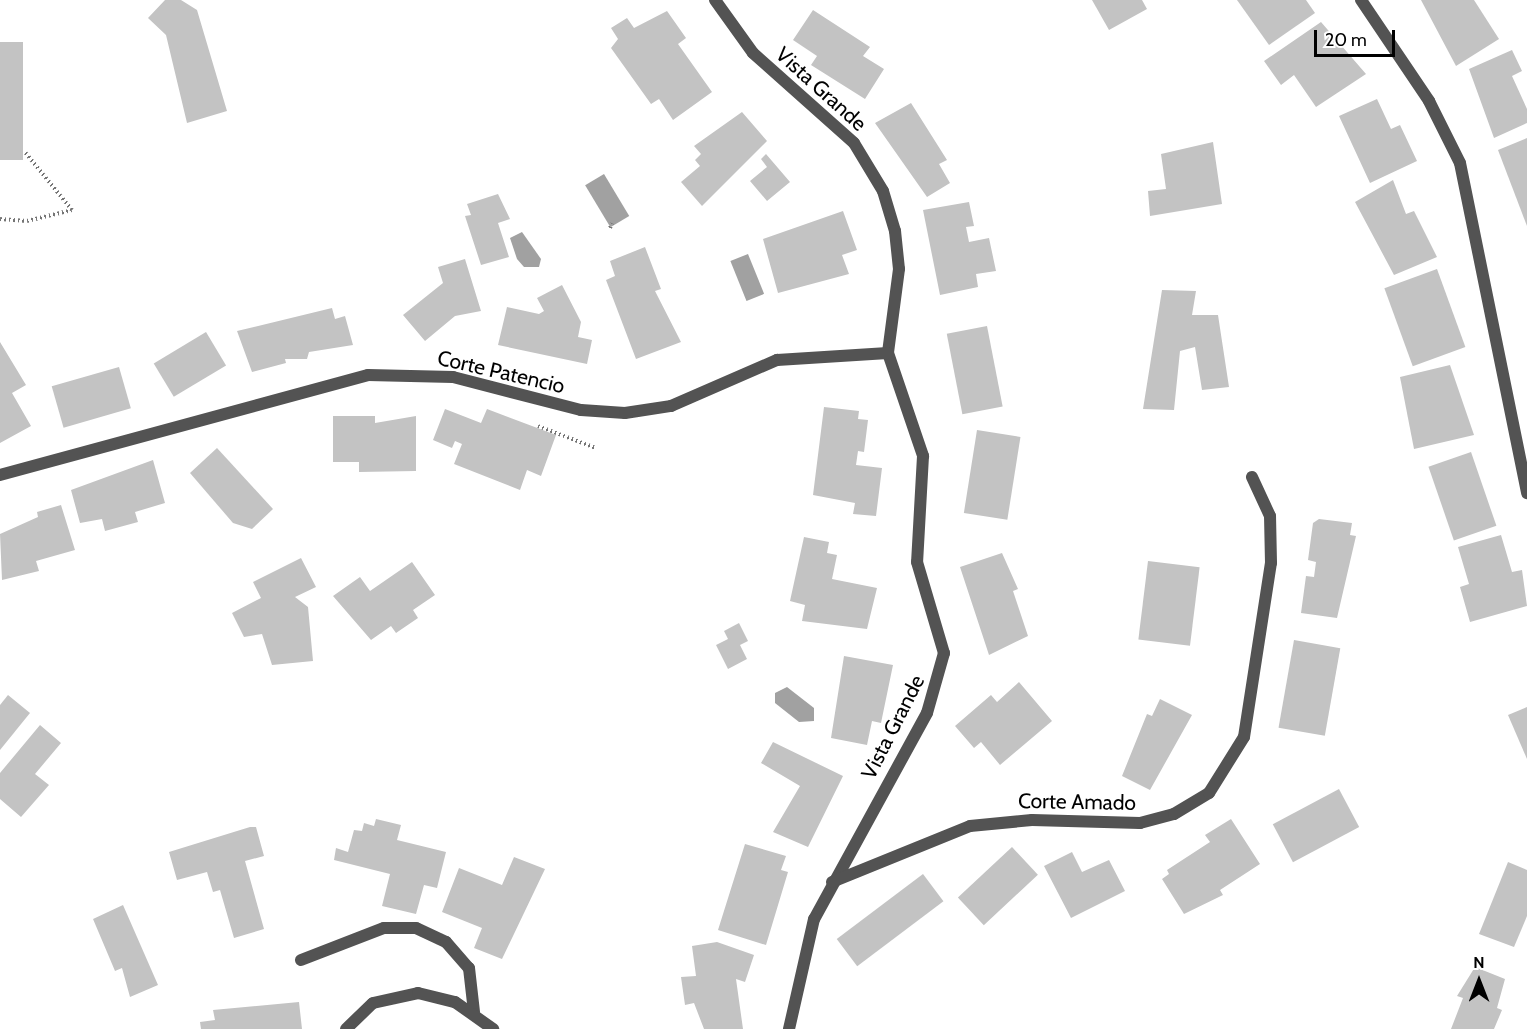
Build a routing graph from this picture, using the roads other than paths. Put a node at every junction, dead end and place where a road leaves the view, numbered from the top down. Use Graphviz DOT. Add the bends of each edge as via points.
graph roads {
  1 [pos="715,0"];
  2 [pos="1361,0"];
  3 [pos="888,353"];
  4 [pos="0,475"];
  5 [pos="1252,477"];
  6 [pos="1527,493"];
  7 [pos="832,882"];
  8 [pos="301,960"];
  9 [pos="474,1012"];
  10 [pos="346,1029"];
  11 [pos="493,1029"];
  12 [pos="789,1029"];
  1 -- 3 [label="street, Vista Grande" via="753,53 854,143 875,174 898,249"];
  2 -- 6 [label="street" via="1442,121 1463,173"];
  3 -- 4 [label="street, Corte Patencio" via="777,360 686,401 625,413 581,410 453,377 368,375"];
  3 -- 7 [label="street, Vista Grande" via="924,456 917,562 942,637 943,671 927,713"];
  5 -- 7 [label="street, Corte Amado" via="1270,516 1271,563 1244,737 1209,793 1174,814 1140,823 1021,820 970,826"];
  7 -- 12 [label="street, Vista Grande" via="805,942"];
  8 -- 9 [label="street" via="384,928 416,928 446,942 469,968"];
  9 -- 10 [label="street" via="445,998 409,993 373,1003"];
  9 -- 11 [label="street"];
}
